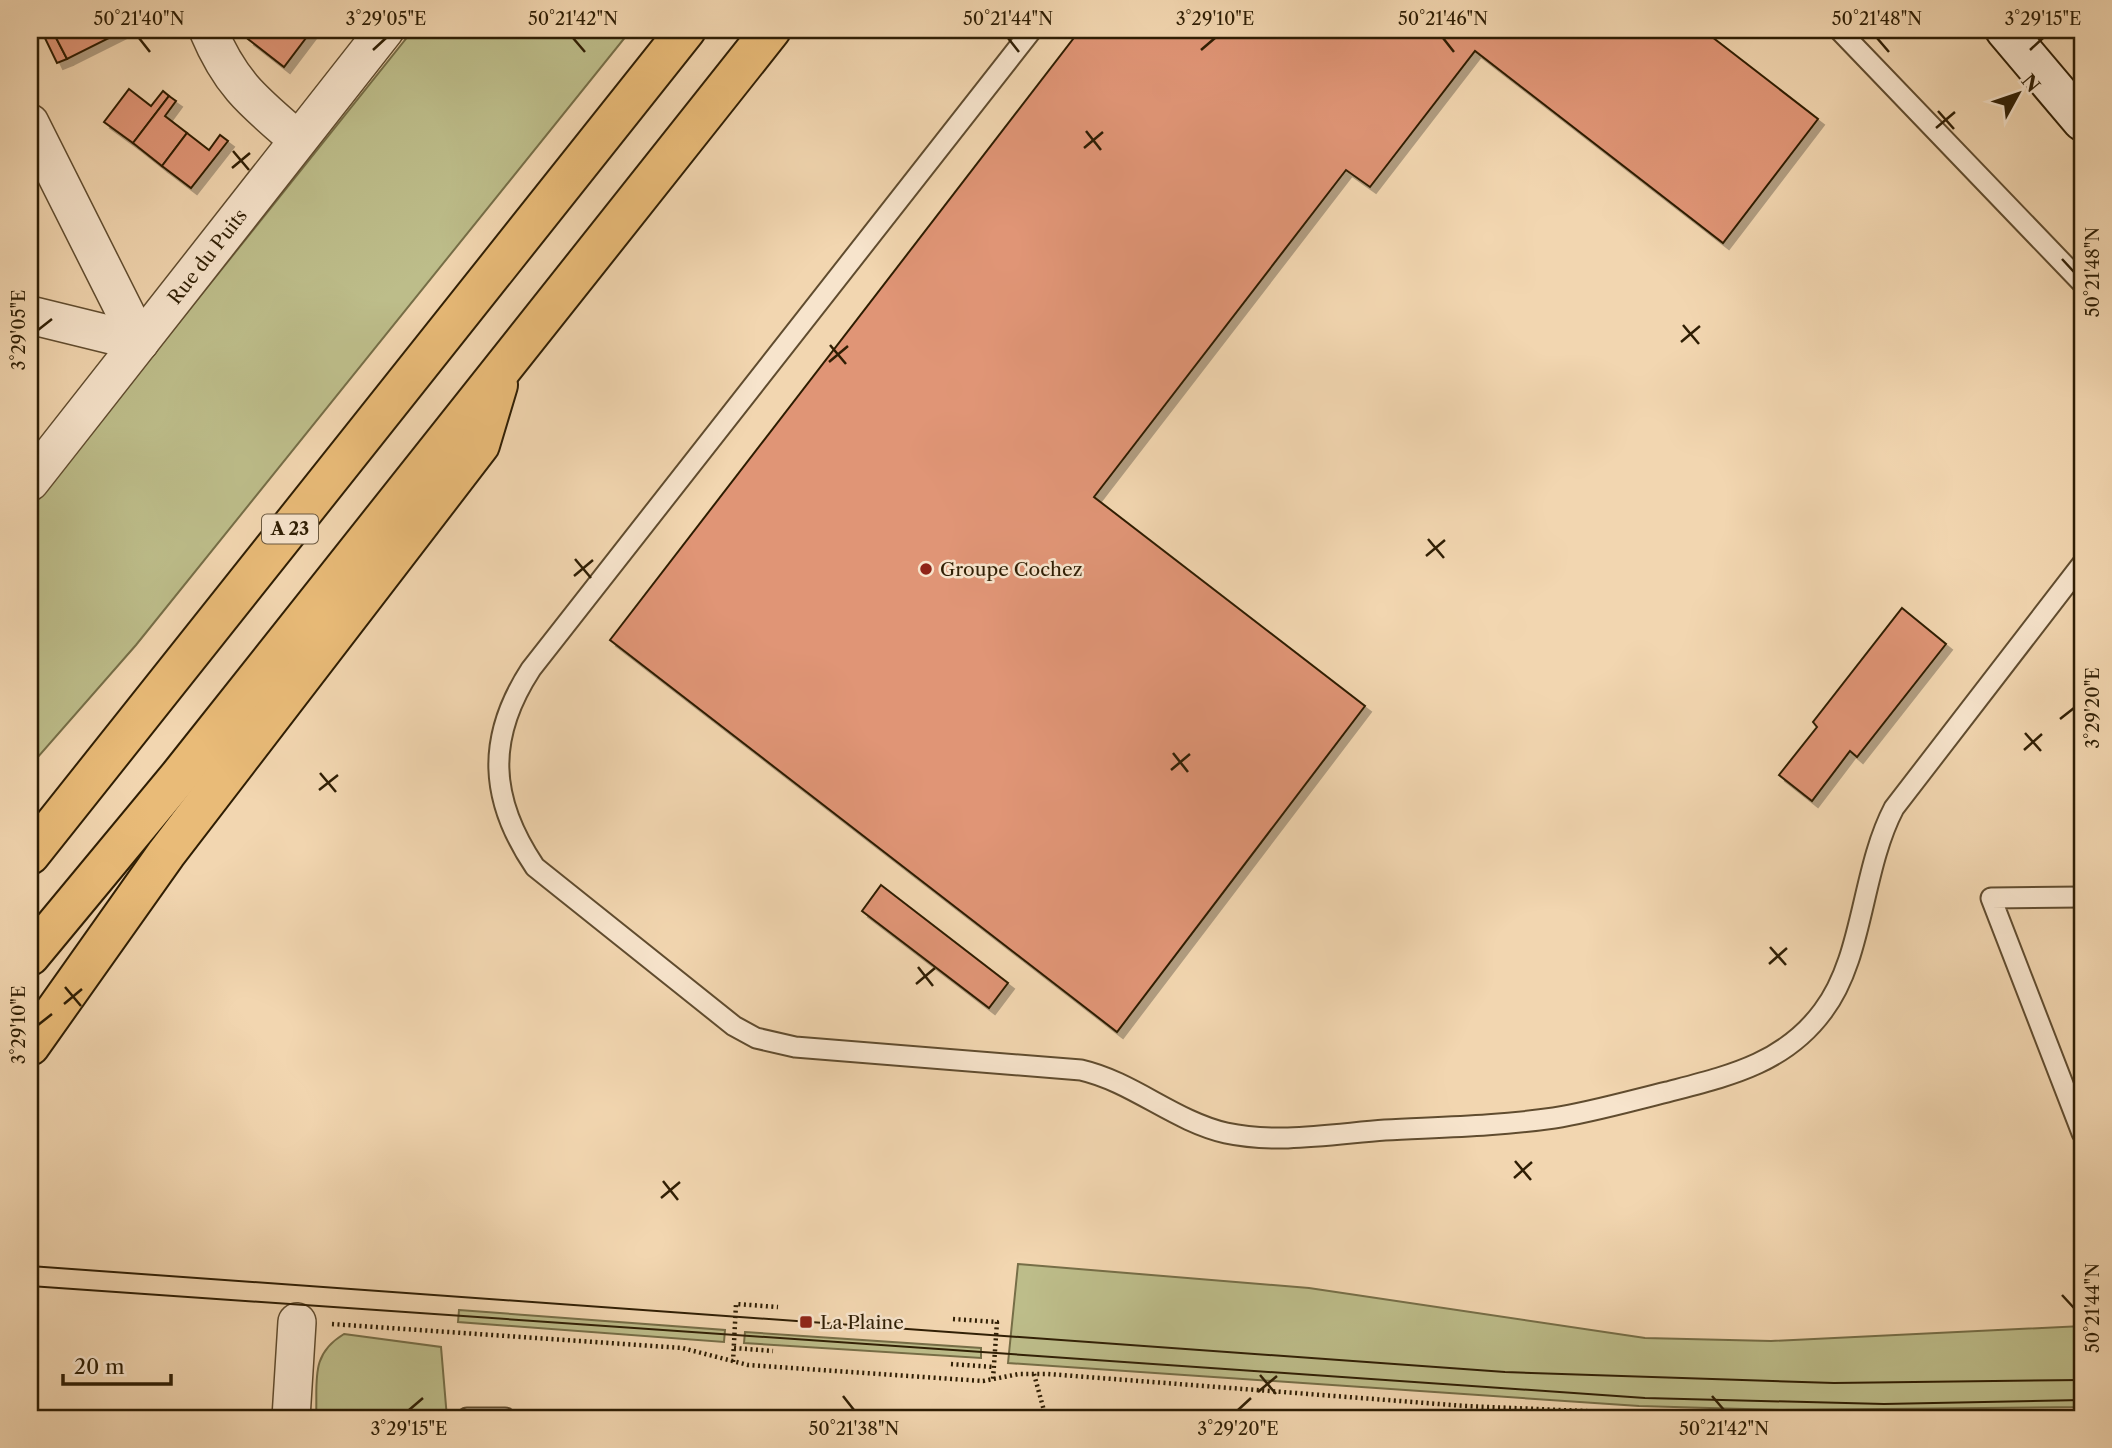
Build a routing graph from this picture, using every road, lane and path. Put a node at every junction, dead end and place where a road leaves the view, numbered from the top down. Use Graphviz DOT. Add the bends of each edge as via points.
graph roads {
  1 [pos="208,30"];
  2 [pos="385,30"];
  3 [pos="686,30"];
  4 [pos="771,30"];
  5 [pos="1032,30"];
  6 [pos="1839,30"];
  7 [pos="2005,30"];
  8 [pos="2082,121"];
  9 [pos="30,123"];
  10 [pos="298,139"];
  11 [pos="2082,283"];
  12 [pos="30,315"];
  13 [pos="140,341"];
  14 [pos="503,368"];
  15 [pos="30,482"];
  16 [pos="2082,564"];
  17 [pos="30,855"];
  18 [pos="2082,897"];
  19 [pos="30,956"];
  20 [pos="30,1046"];
  21 [pos="2082,1133"];
  22 [pos="778,1307"];
  23 [pos="953,1319"];
  24 [pos="297,1322"];
  25 [pos="734,1348"];
  26 [pos="773,1351"];
  27 [pos="733,1362"];
  28 [pos="951,1364"];
  29 [pos="994,1367"];
  30 [pos="1034,1374"];
  31 [pos="993,1379"];
  32 [pos="2082,1417"];
  33 [pos="291,1418"];
  34 [pos="467,1418"];
  35 [pos="505,1418"];
  36 [pos="1046,1418"];
  37 [pos="1753,1418"];
  38 [pos="1975,1418"];
  1 -- 10 [label="street" via="242,90"];
  2 -- 10 [label="street, Rue du Puits"];
  3 -- 17 [label="highway, A 23"];
  4 -- 14 [label="highway"];
  5 -- 16 [label="lane" via="531,668 504,721 498,761 503,802 535,867 734,1026 756,1038 795,1047 1081,1070 1118,1082 1197,1124 1226,1133 1282,1137 1552,1118 1740,1073 1792,1045 1836,992 1871,863 1894,808"];
  6 -- 11 [label="lane"];
  7 -- 8 [label="main road"];
  9 -- 13 [label="street"];
  10 -- 13 [label="street, Rue du Puits"];
  12 -- 13 [label="street"];
  13 -- 15 [label="street, Rue du Puits"];
  14 -- 19 [label="highway"];
  14 -- 20 [label="highway" via="480,445 166,854"];
  18 -- 21 [label="lane" via="1991,898"];
  22 -- 25 [label="path" via="736,1304"];
  23 -- 29 [label="path" via="996,1322"];
  24 -- 27 [label="path" via="682,1348"];
  24 -- 33 [label="street"];
  25 -- 26 [label="path"];
  25 -- 27 [label="path"];
  27 -- 31 [label="path"];
  28 -- 29 [label="path"];
  29 -- 31 [label="path"];
  30 -- 31 [label="path"];
  30 -- 36 [label="path"];
  30 -- 37 [label="path" via="1465,1406"];
  32 -- 38 [label="path"];
  34 -- 35 [label="lane"];
}
